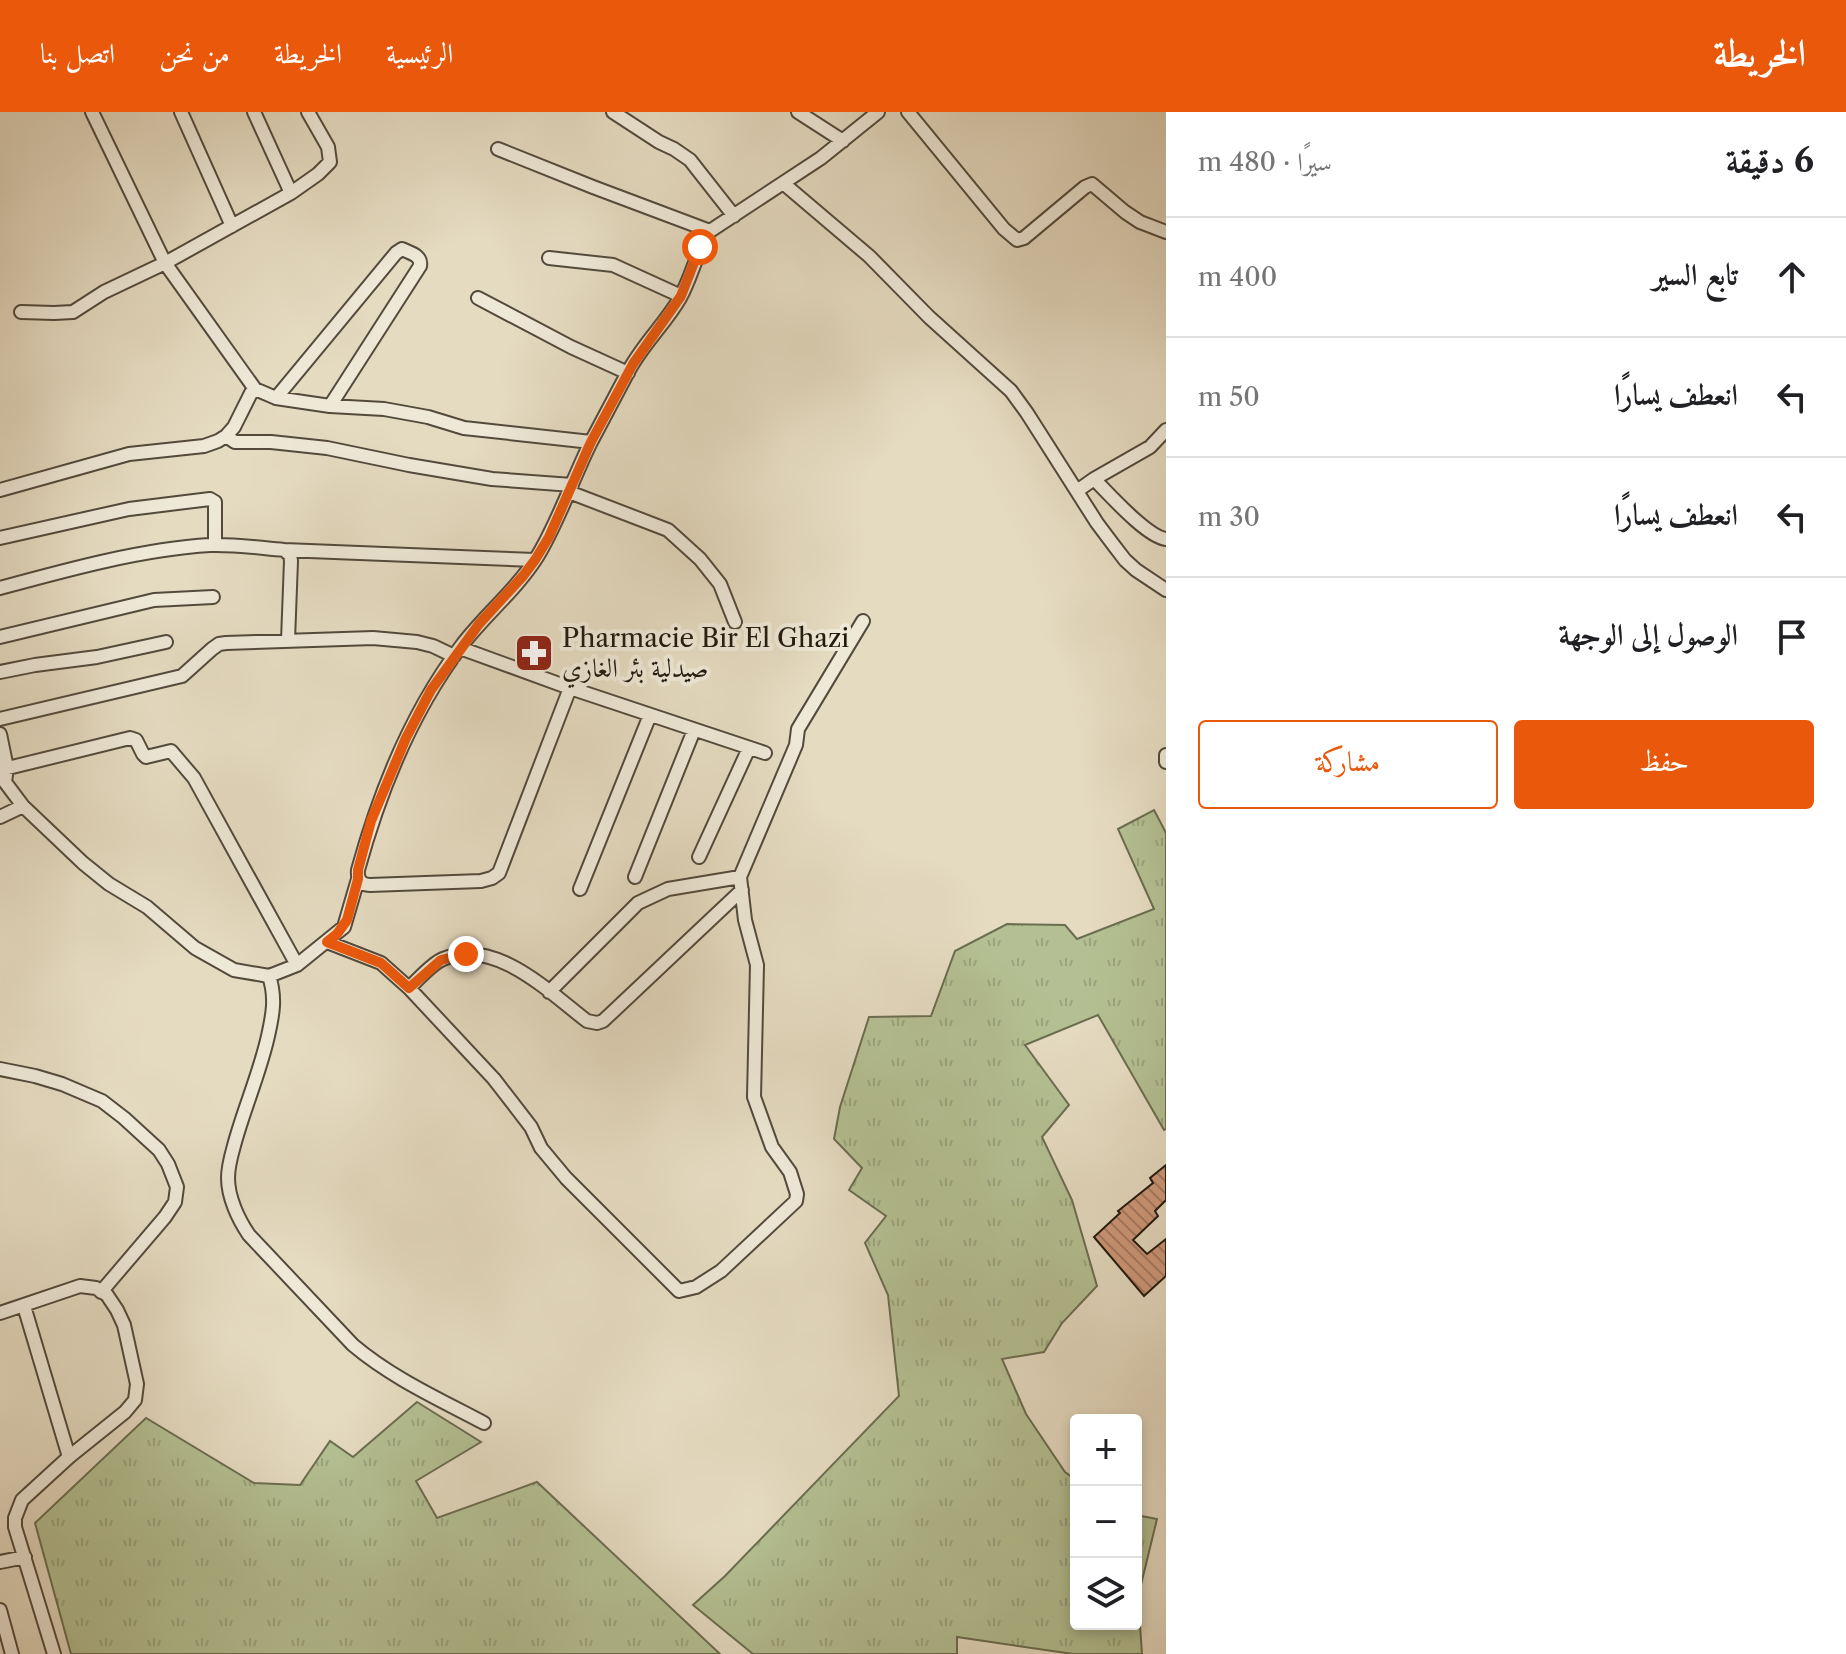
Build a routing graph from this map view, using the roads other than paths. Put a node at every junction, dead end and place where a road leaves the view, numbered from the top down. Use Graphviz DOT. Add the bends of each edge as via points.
graph roads {
  1 [pos="92,112"];
  2 [pos="181,112"];
  3 [pos="254,112"];
  4 [pos="308,112"];
  5 [pos="613,112"];
  6 [pos="798,112"];
  7 [pos="878,112"];
  8 [pos="908,112"];
  9 [pos="843,141"];
  10 [pos="498,149"];
  11 [pos="783,183"];
  12 [pos="291,193"];
  13 [pos="734,216"];
  14 [pos="232,226"];
  15 [pos="710,231"];
  16 [pos="1166,232"];
  17 [pos="549,258"];
  18 [pos="165,263"];
  19 [pos="681,296"];
  20 [pos="478,298"];
  21 [pos="21,312"];
  22 [pos="628,373"];
  23 [pos="255,389"];
  24 [pos="276,398"];
  25 [pos="330,406"];
  26 [pos="1166,430"];
  27 [pos="226,436"];
  28 [pos="591,442"];
  29 [pos="1094,479"];
  30 [pos="570,488"];
  31 [pos="0,490"];
  32 [pos="1077,491"];
  33 [pos="0,538"];
  34 [pos="1166,539"];
  35 [pos="215,545"];
  36 [pos="284,550"];
  37 [pos="535,560"];
  38 [pos="0,588"];
  39 [pos="1166,590"];
  40 [pos="213,597"];
  41 [pos="863,621"];
  42 [pos="735,622"];
  43 [pos="0,637"];
  44 [pos="288,640"];
  45 [pos="166,642"];
  46 [pos="457,652"];
  47 [pos="0,672"];
  48 [pos="570,688"];
  49 [pos="650,715"];
  50 [pos="0,719"];
  51 [pos="694,730"];
  52 [pos="0,734"];
  53 [pos="749,748"];
  54 [pos="765,753"];
  55 [pos="1166,755"];
  56 [pos="1166,762"];
  57 [pos="4,769"];
  58 [pos="23,806"];
  59 [pos="0,817"];
  60 [pos="699,857"];
  61 [pos="635,877"];
  62 [pos="358,879"];
  63 [pos="741,884"];
  64 [pos="580,889"];
  65 [pos="327,942"];
  66 [pos="297,965"];
  67 [pos="269,976"];
  68 [pos="409,988"];
  69 [pos="549,992"];
  70 [pos="0,1069"];
  71 [pos="101,1292"];
  72 [pos="24,1306"];
  73 [pos="0,1313"];
  74 [pos="484,1423"];
  75 [pos="69,1457"];
  76 [pos="25,1557"];
  77 [pos="0,1562"];
  78 [pos="0,1610"];
  79 [pos="12,1654"];
  80 [pos="54,1654"];
  1 -- 18 [label="street"];
  2 -- 14 [label="street"];
  3 -- 12 [label="street"];
  4 -- 12 [label="street" via="328,147 330,162"];
  5 -- 13 [label="street" via="690,160"];
  6 -- 9 [label="street"];
  7 -- 9 [label="street"];
  8 -- 16 [label="street" via="1017,240 1092,184 1140,222"];
  9 -- 11 [label="street"];
  10 -- 15 [label="street"];
  11 -- 13 [label="street"];
  11 -- 32 [label="street" via="869,256 1011,391"];
  12 -- 14 [label="street"];
  13 -- 15 [label="street"];
  14 -- 18 [label="street"];
  15 -- 19 [label="street"];
  17 -- 19 [label="street" via="604,263"];
  18 -- 21 [label="street" via="73,312"];
  18 -- 23 [label="street"];
  19 -- 22 [label="street"];
  20 -- 22 [label="street"];
  22 -- 28 [label="street"];
  23 -- 24 [label="street"];
  23 -- 27 [label="street"];
  24 -- 25 [label="street"];
  24 -- 25 [label="street" via="396,253 402,249 419,257 420,266"];
  25 -- 28 [label="street" via="384,409 464,428"];
  26 -- 29 [label="street" via="1150,447"];
  27 -- 30 [label="street" via="235,442 327,448"];
  27 -- 31 [label="street" via="204,446 129,454"];
  28 -- 30 [label="street"];
  29 -- 32 [label="street"];
  29 -- 34 [label="street" via="1151,532"];
  30 -- 37 [label="street"];
  30 -- 42 [label="street" via="668,530 720,584"];
  32 -- 39 [label="street" via="1125,560"];
  33 -- 35 [label="street" via="129,509 210,499 215,502"];
  35 -- 36 [label="street"];
  35 -- 38 [label="street" via="168,549"];
  36 -- 37 [label="street"];
  36 -- 44 [label="street" via="291,561"];
  37 -- 46 [label="street"];
  40 -- 43 [label="street" via="154,600"];
  41 -- 63 [label="street" via="798,729"];
  44 -- 46 [label="street" via="373,638"];
  44 -- 50 [label="street" via="219,644 182,676"];
  45 -- 47 [label="street"];
  46 -- 48 [label="street"];
  46 -- 62 [label="street" via="431,690 386,782"];
  48 -- 49 [label="street"];
  48 -- 62 [label="street" via="499,873 481,881 366,885"];
  49 -- 51 [label="street"];
  49 -- 64 [label="street"];
  51 -- 53 [label="street"];
  51 -- 61 [label="street"];
  52 -- 57 [label="street"];
  53 -- 54 [label="street"];
  53 -- 60 [label="street"];
  55 -- 56 [label="street"];
  57 -- 58 [label="street" via="5,782"];
  57 -- 66 [label="street" via="130,738 146,757 171,751 198,784"];
  58 -- 59 [label="street"];
  58 -- 67 [label="street" via="99,876 195,948 234,970"];
  62 -- 65 [label="street" via="347,920"];
  63 -- 68 [label="street" via="757,965 754,1097 797,1194 796,1201 721,1271 696,1287 679,1291 566,1178 494,1079"];
  63 -- 69 [label="street" via="668,889 638,903"];
  63 -- 69 [label="street" via="603,1021 587,1021"];
  65 -- 66 [label="street"];
  65 -- 68 [label="street" via="381,963"];
  66 -- 67 [label="street"];
  67 -- 74 [label="street" via="272,1017 229,1166 240,1222 369,1359"];
  68 -- 69 [label="street" via="441,960 466,954 493,957 518,968"];
  70 -- 71 [label="street" via="62,1084 102,1101 168,1164 177,1187 175,1202"];
  71 -- 72 [label="street" via="80,1286"];
  71 -- 75 [label="street" via="124,1325 137,1393 125,1412"];
  72 -- 73 [label="street"];
  72 -- 75 [label="street"];
  75 -- 76 [label="street" via="17,1509 15,1527"];
  76 -- 77 [label="street"];
  76 -- 80 [label="street"];
  78 -- 79 [label="street"];
}
